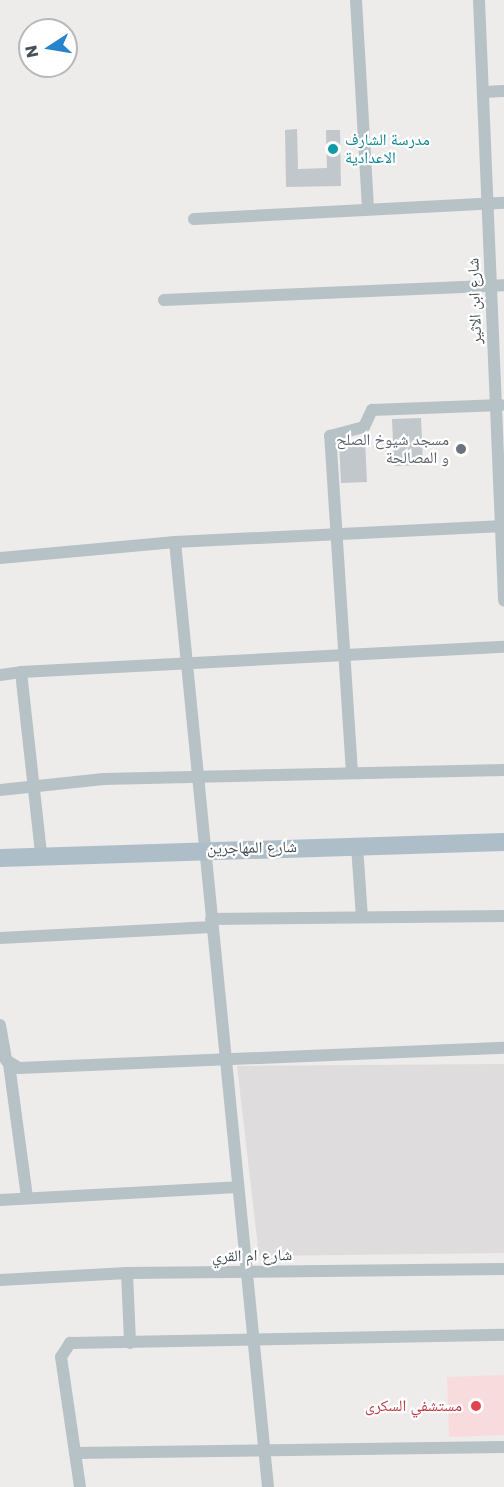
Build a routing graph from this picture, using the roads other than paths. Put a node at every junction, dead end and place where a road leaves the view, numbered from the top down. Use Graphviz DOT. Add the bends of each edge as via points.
graph roads {
  1 [pos="356,0"];
  2 [pos="479,0"];
  3 [pos="504,91"];
  4 [pos="483,92"];
  5 [pos="487,203"];
  6 [pos="504,203"];
  7 [pos="368,208"];
  8 [pos="194,219"];
  9 [pos="490,285"];
  10 [pos="504,285"];
  11 [pos="164,300"];
  12 [pos="500,405"];
  13 [pos="502,526"];
  14 [pos="333,535"];
  15 [pos="175,542"];
  16 [pos="0,558"];
  17 [pos="504,600"];
  18 [pos="504,646"];
  19 [pos="343,654"];
  20 [pos="187,662"];
  21 [pos="21,672"];
  22 [pos="0,675"];
  23 [pos="504,770"];
  24 [pos="352,773"];
  25 [pos="197,778"];
  26 [pos="34,784"];
  27 [pos="0,790"];
  28 [pos="504,842"];
  29 [pos="357,846"];
  30 [pos="204,849"];
  31 [pos="41,854"];
  32 [pos="0,858"];
  33 [pos="504,916"];
  34 [pos="362,917"];
  35 [pos="211,923"];
  36 [pos="0,938"];
  37 [pos="0,1025"];
  38 [pos="504,1048"];
  39 [pos="225,1057"];
  40 [pos="9,1064"];
  41 [pos="238,1187"];
  42 [pos="27,1198"];
  43 [pos="0,1200"];
  44 [pos="504,1269"];
  45 [pos="246,1272"];
  46 [pos="127,1273"];
  47 [pos="0,1280"];
  48 [pos="504,1335"];
  49 [pos="253,1340"];
  50 [pos="129,1343"];
  51 [pos="504,1447"];
  52 [pos="264,1450"];
  53 [pos="75,1453"];
  54 [pos="80,1487"];
  55 [pos="268,1487"];
  1 -- 7 [label="street"];
  2 -- 4 [label="street, شارع ابن الاثير"];
  3 -- 4 [label="street"];
  4 -- 5 [label="street, شارع ابن الاثير"];
  5 -- 6 [label="street"];
  5 -- 7 [label="street"];
  5 -- 9 [label="street, شارع ابن الاثير"];
  7 -- 8 [label="street"];
  9 -- 10 [label="street"];
  9 -- 11 [label="street"];
  9 -- 12 [label="street, شارع ابن الاثير"];
  12 -- 13 [label="street, شارع ابن الاثير"];
  12 -- 14 [label="street" via="372,410 364,427 333,433"];
  13 -- 14 [label="street"];
  13 -- 17 [label="street, شارع ابن الاثير"];
  14 -- 15 [label="street"];
  14 -- 19 [label="street"];
  15 -- 16 [label="street"];
  15 -- 20 [label="street"];
  18 -- 19 [label="street"];
  19 -- 20 [label="street"];
  19 -- 24 [label="street"];
  20 -- 21 [label="street"];
  20 -- 25 [label="street"];
  21 -- 22 [label="street"];
  21 -- 26 [label="street"];
  23 -- 24 [label="street"];
  24 -- 25 [label="street"];
  25 -- 26 [label="street"];
  25 -- 30 [label="street"];
  26 -- 27 [label="street"];
  26 -- 31 [label="street"];
  28 -- 29 [label="main road, شارع المهاجرين"];
  29 -- 30 [label="main road, شارع المهاجرين"];
  29 -- 34 [label="street"];
  30 -- 31 [label="main road, شارع المهاجرين"];
  30 -- 35 [label="street"];
  31 -- 32 [label="main road, شارع المهاجرين"];
  33 -- 34 [label="street"];
  34 -- 35 [label="street"];
  35 -- 36 [label="street"];
  35 -- 39 [label="street"];
  37 -- 40 [label="street"];
  38 -- 39 [label="street"];
  39 -- 40 [label="street"];
  39 -- 41 [label="street"];
  40 -- 42 [label="street"];
  41 -- 42 [label="street"];
  41 -- 45 [label="street"];
  42 -- 43 [label="street"];
  44 -- 45 [label="street, شارع ام القري"];
  45 -- 46 [label="street, شارع ام القري"];
  45 -- 49 [label="street"];
  46 -- 47 [label="street, شارع ام القري"];
  46 -- 50 [label="street"];
  48 -- 49 [label="street"];
  49 -- 50 [label="street"];
  49 -- 52 [label="street"];
  50 -- 53 [label="street" via="70,1343 61,1351"];
  51 -- 52 [label="street"];
  52 -- 53 [label="street"];
  52 -- 55 [label="street"];
  53 -- 54 [label="street"];
}
